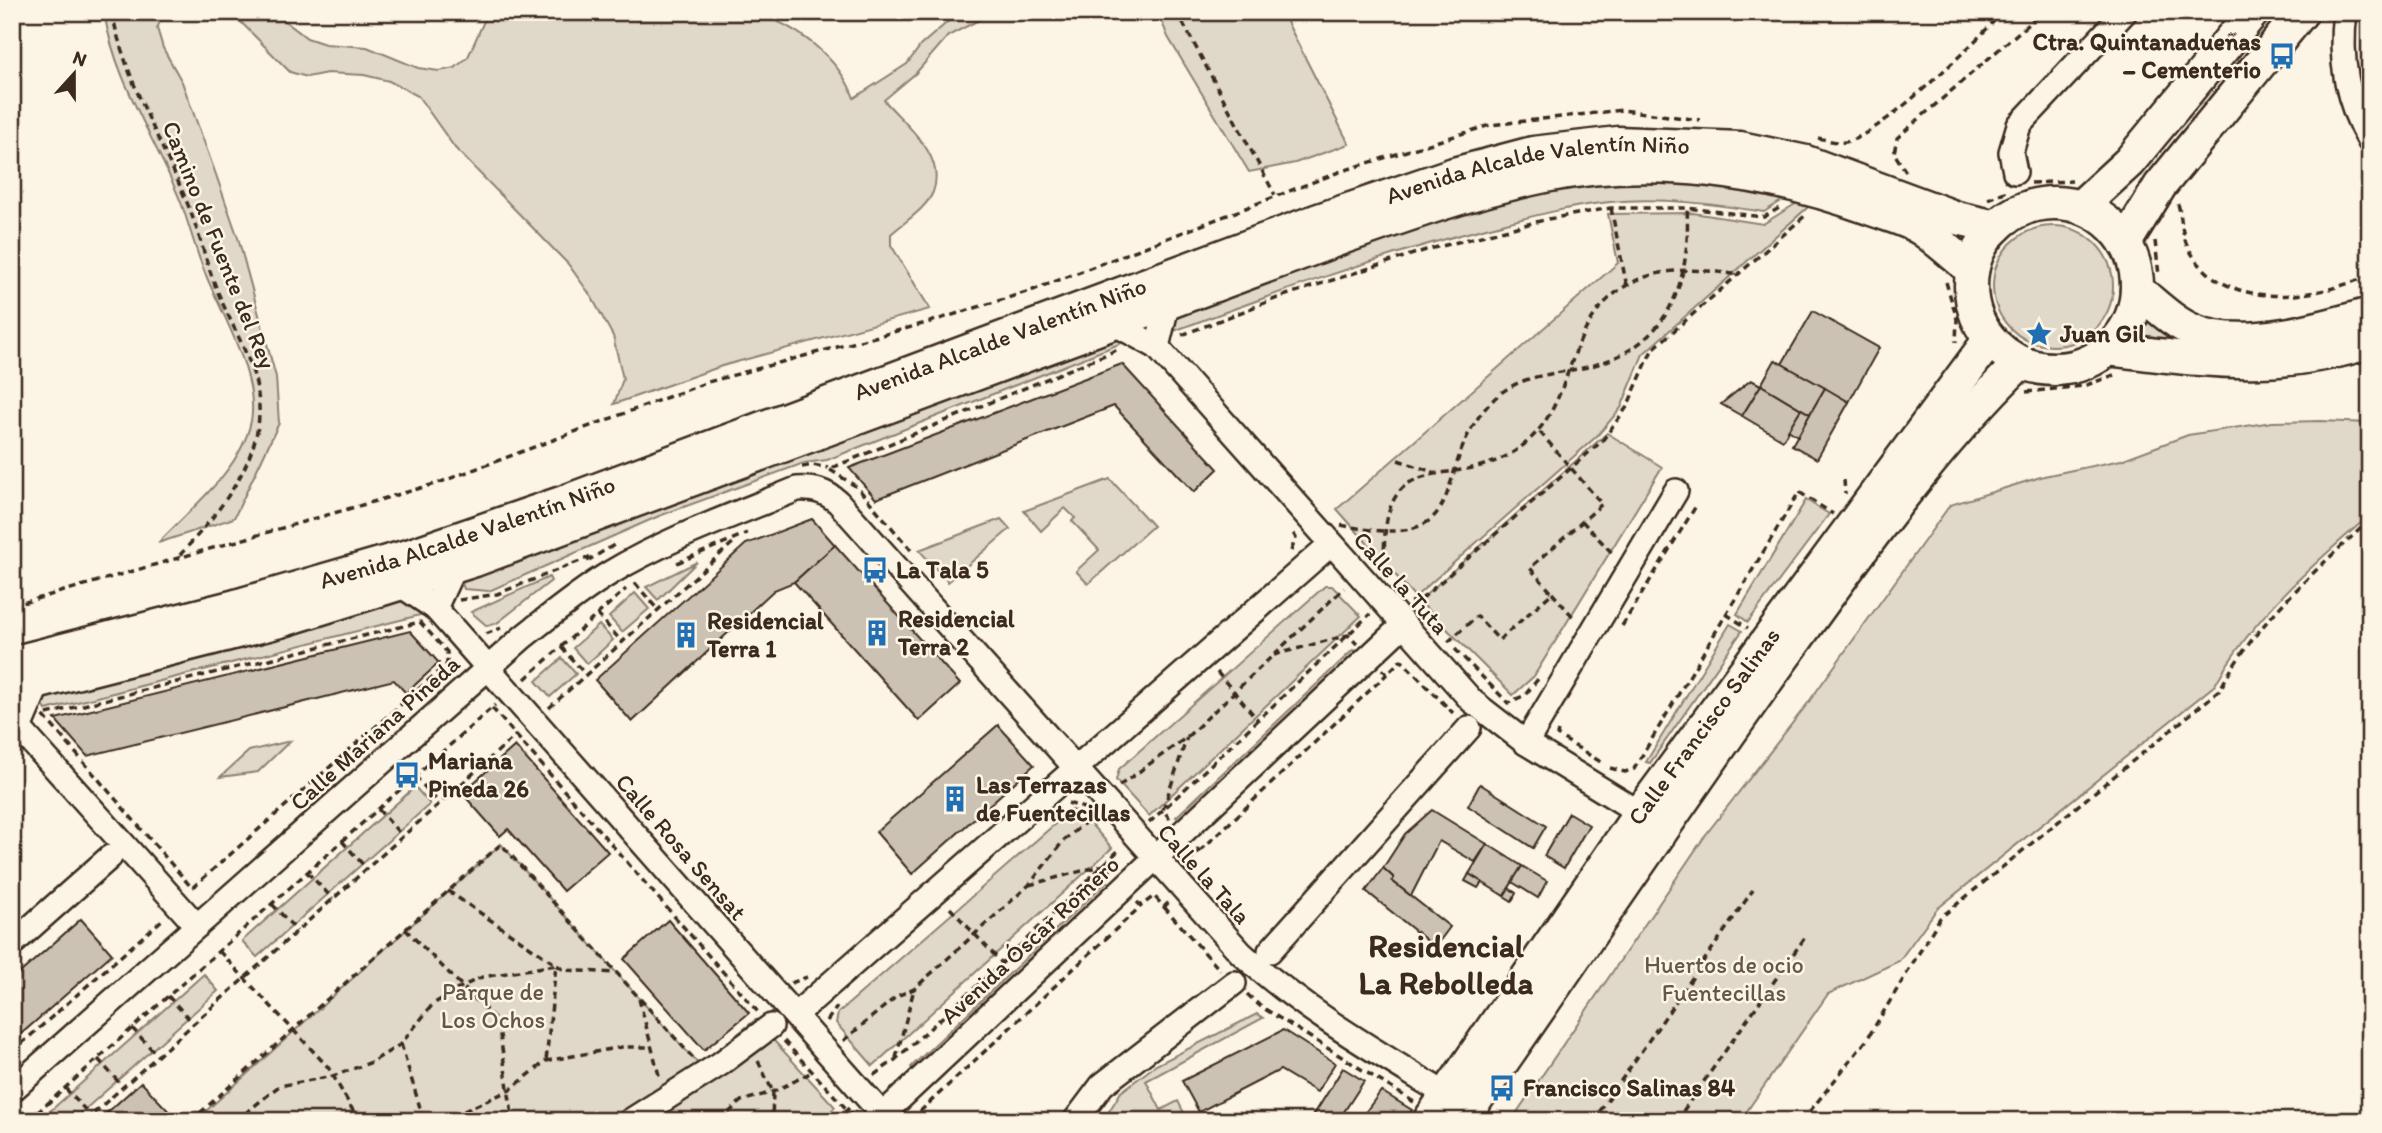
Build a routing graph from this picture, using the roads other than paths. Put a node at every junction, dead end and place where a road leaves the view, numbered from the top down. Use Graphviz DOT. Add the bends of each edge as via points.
graph roads {
  1 [pos="2126,12"];
  2 [pos="2253,12"];
  3 [pos="2302,12"];
  4 [pos="2345,12"];
  5 [pos="2370,142"];
  6 [pos="2019,181"];
  7 [pos="2081,194"];
  8 [pos="1988,215"];
  9 [pos="2140,240"];
  10 [pos="1957,272"];
  11 [pos="2150,287"];
  12 [pos="1168,302"];
  13 [pos="2370,314"];
  14 [pos="1114,323"];
  15 [pos="1990,339"];
  16 [pos="1165,342"];
  17 [pos="2370,342"];
  18 [pos="2113,361"];
  19 [pos="2022,377"];
  20 [pos="818,490"];
  21 [pos="1676,491"];
  22 [pos="1335,534"];
  23 [pos="454,567"];
  24 [pos="399,584"];
  25 [pos="435,608"];
  26 [pos="1412,619"];
  27 [pos="12,663"];
  28 [pos="488,668"];
  29 [pos="26,686"];
  30 [pos="16,723"];
  31 [pos="1469,728"];
  32 [pos="1526,743"];
  33 [pos="1075,769"];
  34 [pos="1640,813"];
  35 [pos="110,857"];
  36 [pos="1154,859"];
  37 [pos="197,926"];
  38 [pos="12,944"];
  39 [pos="1270,951"];
  40 [pos="1234,983"];
  41 [pos="795,1015"];
  42 [pos="771,1026"];
  43 [pos="12,1090"];
  44 [pos="1454,1108"];
  45 [pos="1422,1112"];
  46 [pos="883,1119"];
  47 [pos="630,1121"];
  48 [pos="1075,1121"];
  1 -- 6 [label="street" via="2018,125 2011,152"];
  2 -- 7 [label="main road" via="2129,162"];
  3 -- 9 [label="main road" via="2166,191"];
  4 -- 5 [label="street" via="2345,81"];
  7 -- 8 [label="main road" via="2065,204 2035,205 2007,217"];
  7 -- 9 [label="main road" via="2113,228"];
  8 -- 10 [label="main road" via="1981,247"];
  8 -- 27 [label="main road, Avenida Alcalde Valentín Niño" via="1957,218 1806,162 1741,148 1618,143 1522,156 1316,220 411,555"];
  9 -- 11 [label="main road" via="2136,274"];
  10 -- 12 [label="main road, Avenida Alcalde Valentín Niño" via="1922,229 1822,192 1715,170 1632,168 1547,176 1485,190"];
  10 -- 15 [label="main road"];
  11 -- 13 [label="main road" via="2183,326 2217,336 2307,332"];
  11 -- 18 [label="main road" via="2123,332"];
  12 -- 14 [label="main road, Avenida Alcalde Valentín Niño"];
  12 -- 16 [label="street"];
  14 -- 16 [label="street, Calle la Tuta"];
  14 -- 23 [label="main road, Avenida Alcalde Valentín Niño"];
  15 -- 19 [label="main road"];
  15 -- 34 [label="main road, Calle Francisco Salinas"];
  16 -- 22 [label="street, Calle la Tuta"];
  17 -- 18 [label="main road" via="2278,363"];
  18 -- 19 [label="main road" via="2093,359 2067,368 2039,368"];
  19 -- 44 [label="main road, Calle Francisco Salinas" via="1977,405 1832,589"];
  20 -- 28 [label="street, Calle Mariana Pineda" via="797,489 626,564 571,600"];
  20 -- 33 [label="street, Calle la Tala" via="838,502"];
  21 -- 32 [label="street"];
  22 -- 26 [label="street, Calle la Tuta"];
  22 -- 33 [label="street"];
  23 -- 24 [label="main road, Avenida Alcalde Valentín Niño"];
  23 -- 25 [label="street"];
  24 -- 25 [label="street, Calle Rosa Sensat"];
  24 -- 29 [label="main road, Avenida Alcalde Valentín Niño" via="268,624"];
  25 -- 28 [label="street, Calle Rosa Sensat"];
  26 -- 32 [label="street, Calle la Tuta" via="1472,701"];
  26 -- 36 [label="street, Avenida Óscar Romero"];
  28 -- 37 [label="street, Calle Mariana Pineda"];
  28 -- 41 [label="street, Calle Rosa Sensat"];
  29 -- 30 [label="street"];
  30 -- 37 [label="street"];
  31 -- 39 [label="street"];
  32 -- 34 [label="street, Calle la Tuta"];
  33 -- 36 [label="street, Calle la Tala"];
  33 -- 41 [label="street"];
  34 -- 44 [label="main road, Calle Francisco Salinas"];
  35 -- 38 [label="street"];
  36 -- 44 [label="street, Calle la Tala" via="1281,989"];
  36 -- 46 [label="street, Avenida Óscar Romero"];
  37 -- 43 [label="street, Calle Mariana Pineda"];
  40 -- 48 [label="street" via="1113,1076"];
  41 -- 46 [label="street, Calle Rosa Sensat"];
  42 -- 47 [label="street"];
  44 -- 45 [label="main road, Calle Francisco Salinas"];
}
